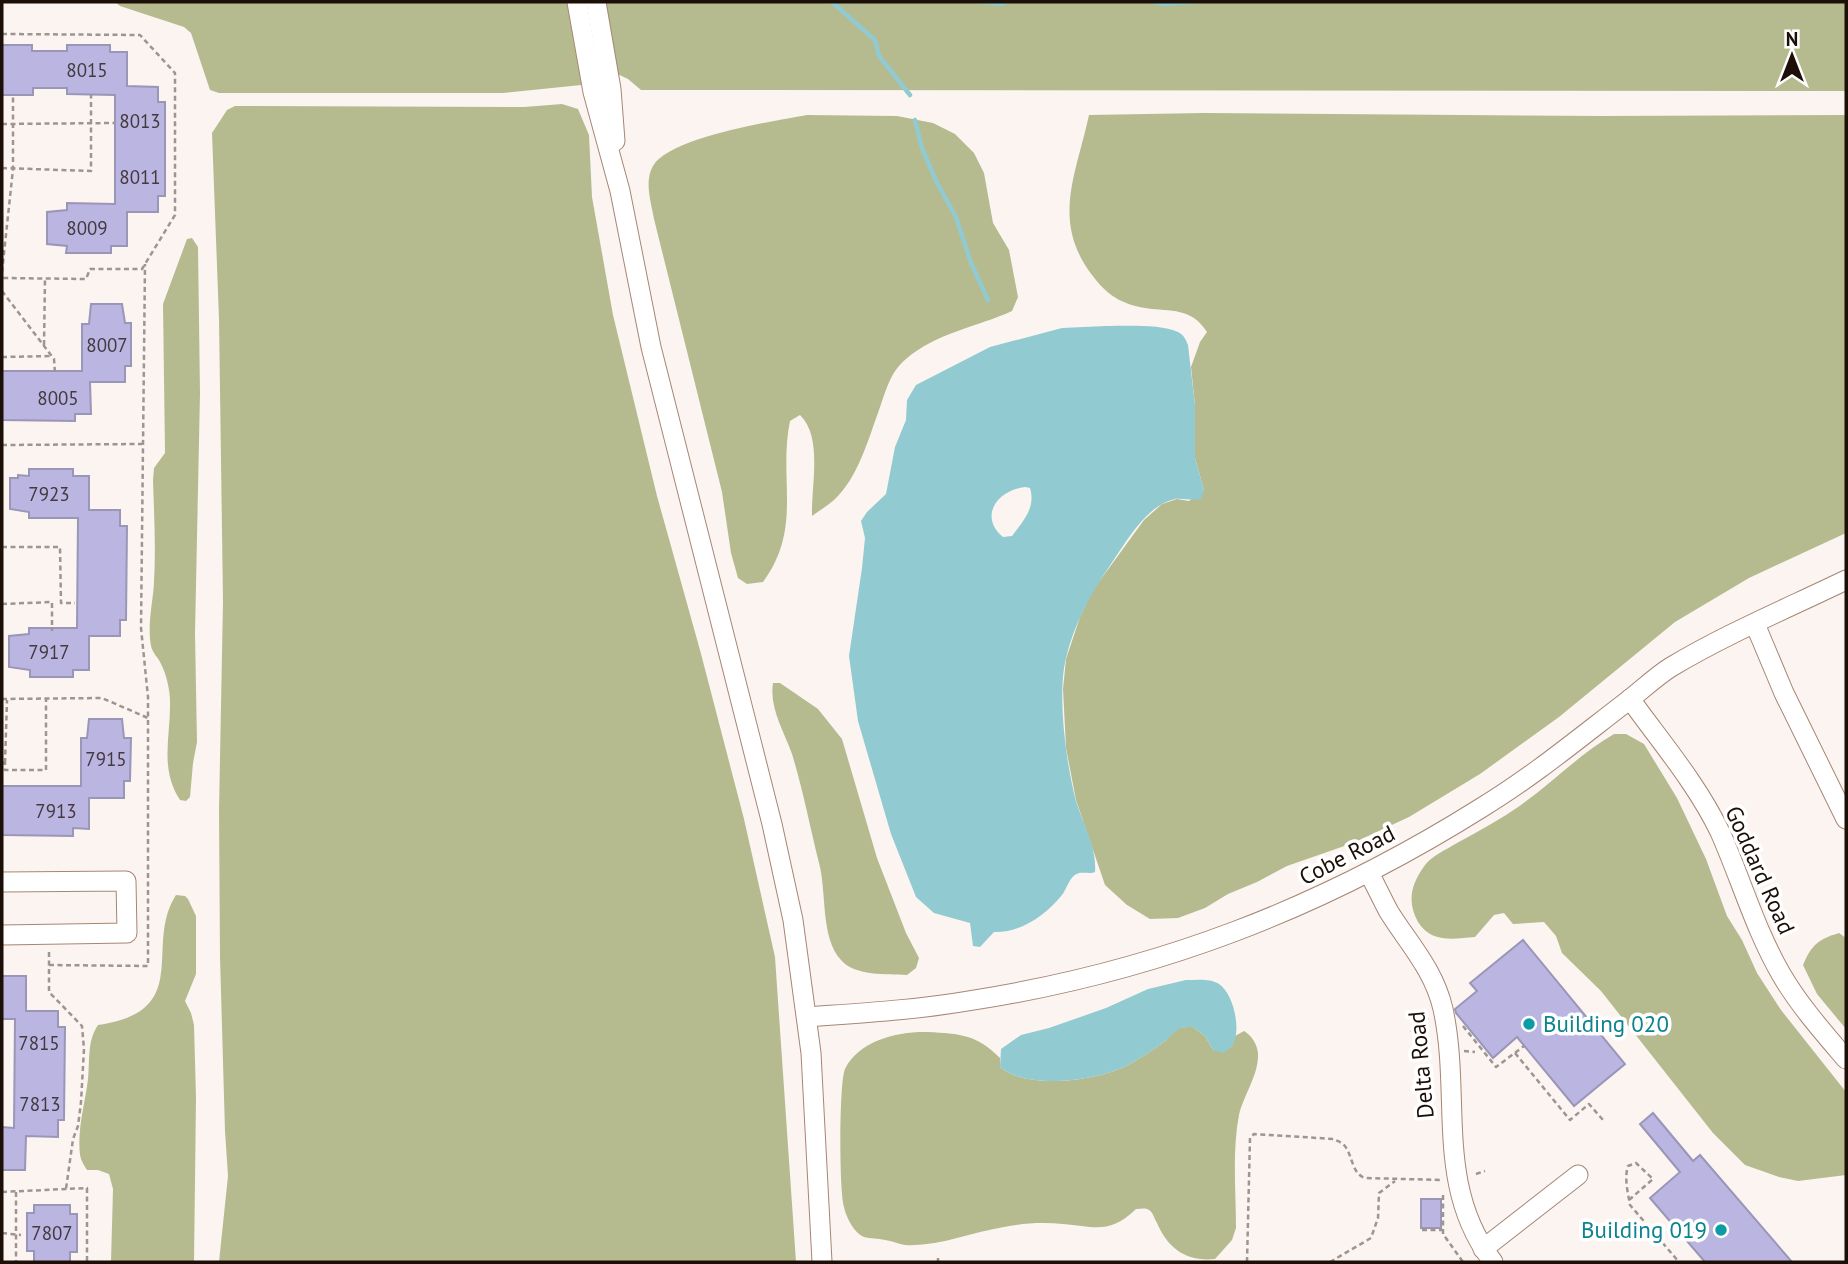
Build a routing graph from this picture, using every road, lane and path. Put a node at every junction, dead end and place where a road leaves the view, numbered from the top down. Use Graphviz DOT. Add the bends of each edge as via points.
graph roads {
  1 [pos="577,2"];
  2 [pos="596,2"];
  3 [pos="2,34"];
  4 [pos="598,70"];
  5 [pos="13,96"];
  6 [pos="90,96"];
  7 [pos="91,123"];
  8 [pos="115,123"];
  9 [pos="2,124"];
  10 [pos="13,124"];
  11 [pos="2,168"];
  12 [pos="13,169"];
  13 [pos="145,264"];
  14 [pos="2,272"];
  15 [pos="2,278"];
  16 [pos="45,278"];
  17 [pos="2,291"];
  18 [pos="44,346"];
  19 [pos="52,356"];
  20 [pos="2,357"];
  21 [pos="54,373"];
  22 [pos="143,444"];
  23 [pos="2,445"];
  24 [pos="2,547"];
  25 [pos="1846,580"];
  26 [pos="52,603"];
  27 [pos="61,603"];
  28 [pos="75,603"];
  29 [pos="2,604"];
  30 [pos="1755,624"];
  31 [pos="52,631"];
  32 [pos="46,698"];
  33 [pos="4,699"];
  34 [pos="1630,699"];
  35 [pos="148,719"];
  36 [pos="3,763"];
  37 [pos="1846,820"];
  38 [pos="1369,873"];
  39 [pos="2,882"];
  40 [pos="49,934"];
  41 [pos="2,935"];
  42 [pos="49,965"];
  43 [pos="1434,1013"];
  44 [pos="807,1017"];
  45 [pos="1461,1023"];
  46 [pos="1411,1032"];
  47 [pos="1524,1046"];
  48 [pos="1515,1053"];
  49 [pos="1846,1059"];
  50 [pos="1603,1120"];
  51 [pos="1578,1175"];
  52 [pos="1442,1180"];
  53 [pos="1395,1181"];
  54 [pos="66,1189"];
  55 [pos="2,1192"];
  56 [pos="16,1192"];
  57 [pos="1443,1193"];
  58 [pos="1629,1200"];
  59 [pos="1422,1230"];
  60 [pos="1443,1230"];
  61 [pos="2,1233"];
  62 [pos="18,1234"];
  63 [pos="1488,1256"];
  64 [pos="16,1262"];
  65 [pos="87,1262"];
  66 [pos="822,1262"];
  67 [pos="1247,1262"];
  68 [pos="1331,1262"];
  69 [pos="1464,1262"];
  70 [pos="1679,1262"];
  1 -- 4 [label="street"];
  2 -- 4 [label="street"];
  3 -- 13 [label="path" via="140,35 175,73 175,215"];
  4 -- 44 [label="street" via="654,360 784,875"];
  5 -- 10 [label="path"];
  6 -- 7 [label="path"];
  7 -- 8 [label="path"];
  7 -- 10 [label="path"];
  7 -- 12 [label="path" via="91,171"];
  9 -- 10 [label="path"];
  10 -- 12 [label="path"];
  11 -- 12 [label="path"];
  12 -- 14 [label="path"];
  13 -- 16 [label="path" via="142,270 90,270 86,279"];
  13 -- 22 [label="path"];
  15 -- 16 [label="path"];
  16 -- 18 [label="path"];
  17 -- 18 [label="path"];
  18 -- 19 [label="path"];
  19 -- 20 [label="path"];
  19 -- 21 [label="path"];
  22 -- 23 [label="path"];
  22 -- 35 [label="path" via="141,628"];
  24 -- 27 [label="path" via="60,547"];
  25 -- 30 [label="street, Cobe Road"];
  26 -- 27 [label="path"];
  26 -- 29 [label="path"];
  26 -- 31 [label="path"];
  27 -- 28 [label="path"];
  30 -- 34 [label="street, Cobe Road" via="1668,669"];
  30 -- 37 [label="street"];
  32 -- 33 [label="path"];
  32 -- 35 [label="path" via="102,698"];
  32 -- 36 [label="path" via="46,770 5,770"];
  33 -- 36 [label="path"];
  34 -- 38 [label="street, Cobe Road" via="1484,807"];
  34 -- 49 [label="street, Goddard Road" via="1720,832 1752,916 1781,975"];
  35 -- 42 [label="path" via="148,966"];
  38 -- 44 [label="street, Cobe Road" via="1247,928 1103,975 965,1002"];
  38 -- 63 [label="street, Delta Road" via="1421,957 1443,1010 1457,1184 1470,1227"];
  39 -- 40 [label="street" via="126,881 127,933"];
  40 -- 41 [label="street"];
  40 -- 42 [label="path"];
  42 -- 54 [label="path" via="49,992 82,1026 84,1049 78,1126"];
  43 -- 46 [label="path"];
  44 -- 66 [label="street"];
  45 -- 48 [label="path" via="1496,1067"];
  47 -- 48 [label="path"];
  48 -- 50 [label="path" via="1570,1120 1589,1104"];
  51 -- 63 [label="street"];
  52 -- 53 [label="path"];
  53 -- 67 [label="path" via="1360,1177 1344,1145 1334,1139 1254,1134 1250,1138"];
  53 -- 68 [label="path" via="1379,1194 1371,1238"];
  54 -- 56 [label="path"];
  54 -- 65 [label="path" via="87,1188"];
  55 -- 56 [label="path"];
  56 -- 62 [label="path"];
  57 -- 60 [label="path"];
  58 -- 58 [label="path" via="1626,1172 1636,1163 1653,1179"];
  58 -- 70 [label="path"];
  59 -- 60 [label="path"];
  60 -- 69 [label="path"];
  61 -- 62 [label="path"];
  62 -- 64 [label="path"];
}
